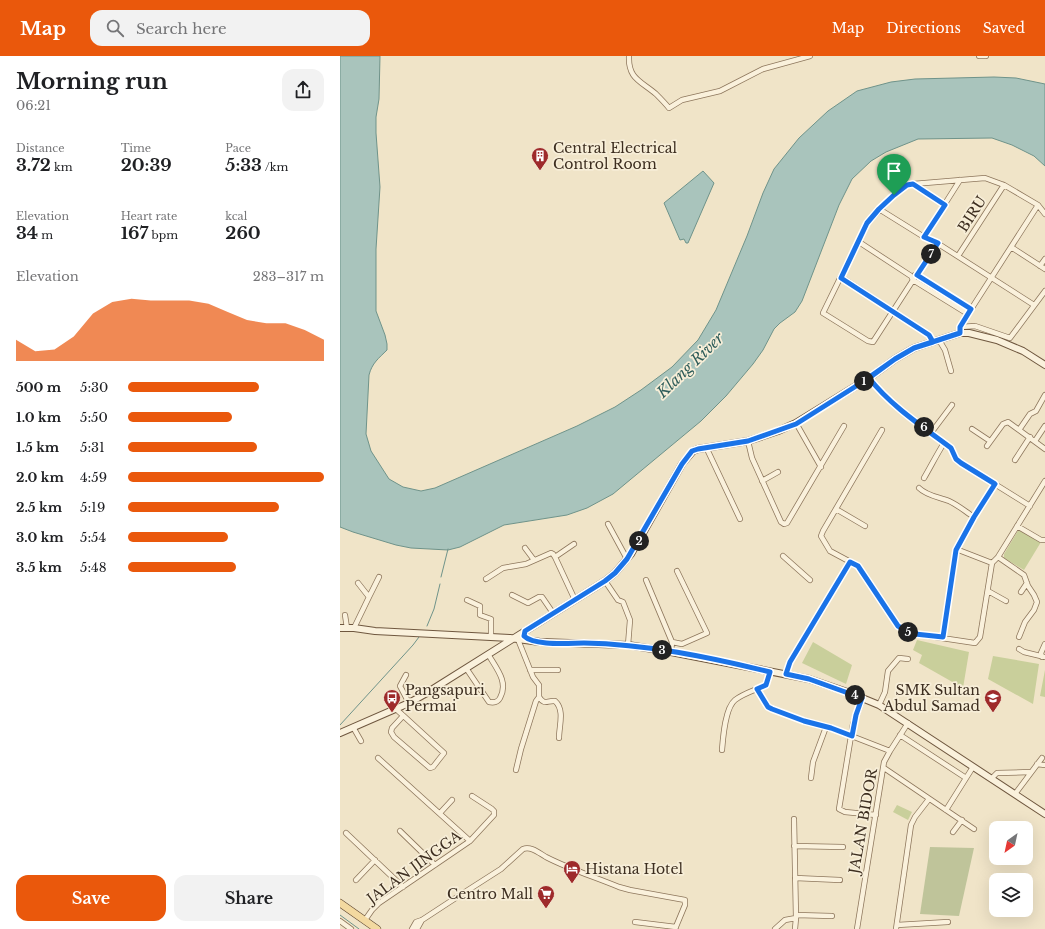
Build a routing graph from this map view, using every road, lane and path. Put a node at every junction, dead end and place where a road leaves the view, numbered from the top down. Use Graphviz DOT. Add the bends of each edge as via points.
graph roads {
  1 [pos="628,56"];
  2 [pos="810,56"];
  3 [pos="960,180"];
  4 [pos="913,184"];
  5 [pos="1004,185"];
  6 [pos="945,205"];
  7 [pos="1038,205"];
  8 [pos="879,209"];
  9 [pos="1045,214"];
  10 [pos="924,237"];
  11 [pos="859,242"];
  12 [pos="938,243"];
  13 [pos="1011,247"];
  14 [pos="958,256"];
  15 [pos="1045,259"];
  16 [pos="1040,266"];
  17 [pos="1045,269"];
  18 [pos="914,277"];
  19 [pos="992,277"];
  20 [pos="841,278"];
  21 [pos="1045,291"];
  22 [pos="1034,305"];
  23 [pos="971,309"];
  24 [pos="893,311"];
  25 [pos="968,314"];
  26 [pos="960,330"];
  27 [pos="936,341"];
  28 [pos="1045,365"];
  29 [pos="951,371"];
  30 [pos="869,378"];
  31 [pos="1045,395"];
  32 [pos="952,405"];
  33 [pos="796,424"];
  34 [pos="844,426"];
  35 [pos="1045,426"];
  36 [pos="972,429"];
  37 [pos="882,430"];
  38 [pos="1019,430"];
  39 [pos="931,433"];
  40 [pos="1030,438"];
  41 [pos="748,441"];
  42 [pos="990,441"];
  43 [pos="1034,441"];
  44 [pos="944,443"];
  45 [pos="987,446"];
  46 [pos="706,447"];
  47 [pos="1045,449"];
  48 [pos="1015,460"];
  49 [pos="821,467"];
  50 [pos="778,472"];
  51 [pos="924,478"];
  52 [pos="762,481"];
  53 [pos="1045,481"];
  54 [pos="995,484"];
  55 [pos="919,488"];
  56 [pos="1030,506"];
  57 [pos="836,509"];
  58 [pos="974,517"];
  59 [pos="740,519"];
  60 [pos="608,524"];
  61 [pos="865,526"];
  62 [pos="1017,526"];
  63 [pos="1045,540"];
  64 [pos="574,544"];
  65 [pos="525,548"];
  66 [pos="956,550"];
  67 [pos="783,556"];
  68 [pos="555,557"];
  69 [pos="998,557"];
  70 [pos="627,559"];
  71 [pos="534,560"];
  72 [pos="850,562"];
  73 [pos="992,563"];
  74 [pos="678,571"];
  75 [pos="379,577"];
  76 [pos="486,579"];
  77 [pos="646,580"];
  78 [pos="810,580"];
  79 [pos="605,581"];
  80 [pos="358,583"];
  81 [pos="1027,583"];
  82 [pos="988,591"];
  83 [pos="1021,592"];
  84 [pos="512,595"];
  85 [pos="369,597"];
  86 [pos="467,600"];
  87 [pos="575,600"];
  88 [pos="1006,601"];
  89 [pos="553,613"];
  90 [pos="345,615"];
  91 [pos="340,628"];
  92 [pos="351,628"];
  93 [pos="525,631"];
  94 [pos="943,637"];
  95 [pos="1019,637"];
  96 [pos="491,638"];
  97 [pos="514,640"];
  98 [pos="534,641"];
  99 [pos="672,642"];
  100 [pos="1045,644"];
  101 [pos="628,645"];
  102 [pos="495,650"];
  103 [pos="1019,650"];
  104 [pos="671,652"];
  105 [pos="488,654"];
  106 [pos="1044,657"];
  107 [pos="908,659"];
  108 [pos="466,668"];
  109 [pos="530,670"];
  110 [pos="558,670"];
  111 [pos="770,672"];
  112 [pos="786,674"];
  113 [pos="406,675"];
  114 [pos="757,689"];
  115 [pos="540,696"];
  116 [pos="862,698"];
  117 [pos="409,703"];
  118 [pos="880,705"];
  119 [pos="396,709"];
  120 [pos="403,716"];
  121 [pos="908,723"];
  122 [pos="353,727"];
  123 [pos="826,727"];
  124 [pos="340,733"];
  125 [pos="900,735"];
  126 [pos="852,736"];
  127 [pos="558,738"];
  128 [pos="361,741"];
  129 [pos="722,750"];
  130 [pos="890,751"];
  131 [pos="378,758"];
  132 [pos="1042,758"];
  133 [pos="1037,764"];
  134 [pos="1045,765"];
  135 [pos="973,767"];
  136 [pos="884,768"];
  137 [pos="516,770"];
  138 [pos="1031,772"];
  139 [pos="811,778"];
  140 [pos="966,778"];
  141 [pos="992,779"];
  142 [pos="1015,794"];
  143 [pos="472,796"];
  144 [pos="929,799"];
  145 [pos="452,800"];
  146 [pos="946,810"];
  147 [pos="440,813"];
  148 [pos="1045,814"];
  149 [pos="876,815"];
  150 [pos="794,819"];
  151 [pos="962,820"];
  152 [pos="974,829"];
  153 [pos="400,831"];
  154 [pos="954,832"];
  155 [pos="346,833"];
  156 [pos="470,841"];
  157 [pos="794,846"];
  158 [pos="843,847"];
  159 [pos="374,860"];
  160 [pos="435,865"];
  161 [pos="795,878"];
  162 [pos="356,880"];
  163 [pos="840,880"];
  164 [pos="403,887"];
  165 [pos="340,903"];
  166 [pos="796,916"];
  167 [pos="832,916"];
  168 [pos="422,920"];
  169 [pos="340,921"];
  170 [pos="634,922"];
  171 [pos="948,922"];
  172 [pos="371,925"];
  173 [pos="897,927"];
  174 [pos="675,928"];
  175 [pos="351,929"];
  176 [pos="384,929"];
  177 [pos="412,929"];
  178 [pos="417,929"];
  179 [pos="775,929"];
  180 [pos="795,929"];
  181 [pos="857,929"];
  1 -- 2 [label="street" via="628,64 634,78 669,108 682,100 720,91 763,69"];
  3 -- 4 [label="street"];
  3 -- 5 [label="street" via="985,178"];
  3 -- 6 [label="street"];
  4 -- 6 [label="street"];
  4 -- 8 [label="street" via="907,185"];
  5 -- 7 [label="street"];
  5 -- 14 [label="street, BIRU"];
  6 -- 10 [label="street"];
  7 -- 9 [label="street"];
  7 -- 13 [label="street"];
  8 -- 10 [label="street"];
  8 -- 11 [label="street" via="867,223"];
  10 -- 12 [label="street"];
  11 -- 18 [label="street"];
  11 -- 20 [label="street"];
  12 -- 14 [label="street"];
  12 -- 18 [label="street"];
  13 -- 16 [label="street"];
  13 -- 19 [label="street"];
  14 -- 19 [label="street"];
  15 -- 16 [label="street"];
  16 -- 17 [label="street"];
  18 -- 23 [label="street"];
  18 -- 24 [label="street"];
  18 -- 25 [label="street"];
  19 -- 22 [label="street"];
  19 -- 23 [label="street"];
  20 -- 24 [label="street"];
  20 -- 24 [label="street" via="823,313 873,342"];
  21 -- 22 [label="street"];
  22 -- 26 [label="street" via="1010,338 975,326"];
  23 -- 25 [label="street"];
  24 -- 27 [label="street"];
  25 -- 26 [label="street"];
  26 -- 27 [label="street"];
  26 -- 28 [label="street" via="997,340 1023,351"];
  27 -- 29 [label="street" via="945,350"];
  27 -- 30 [label="street" via="914,348"];
  30 -- 33 [label="street"];
  30 -- 39 [label="street" via="879,391"];
  31 -- 38 [label="street" via="1036,411 1030,414"];
  32 -- 39 [label="street"];
  33 -- 41 [label="street"];
  33 -- 49 [label="street"];
  34 -- 49 [label="street"];
  35 -- 43 [label="street"];
  36 -- 42 [label="street"];
  37 -- 57 [label="street"];
  38 -- 40 [label="street"];
  38 -- 42 [label="street" via="1010,422 1005,422"];
  39 -- 44 [label="street"];
  40 -- 43 [label="street"];
  40 -- 48 [label="street"];
  41 -- 46 [label="street"];
  41 -- 52 [label="street"];
  42 -- 45 [label="street"];
  43 -- 47 [label="street"];
  44 -- 51 [label="street"];
  44 -- 54 [label="street" via="951,448 956,459"];
  46 -- 59 [label="street"];
  46 -- 70 [label="street" via="692,451 682,464"];
  49 -- 52 [label="street" via="784,524"];
  50 -- 52 [label="street"];
  53 -- 56 [label="street"];
  54 -- 56 [label="street"];
  54 -- 58 [label="street"];
  55 -- 58 [label="street" via="939,499 949,501"];
  56 -- 62 [label="street"];
  57 -- 61 [label="street"];
  57 -- 72 [label="street" via="822,536 830,551"];
  58 -- 66 [label="street"];
  60 -- 70 [label="street"];
  62 -- 63 [label="street"];
  62 -- 69 [label="street"];
  64 -- 68 [label="street"];
  65 -- 71 [label="street"];
  66 -- 73 [label="street"];
  66 -- 94 [label="street"];
  67 -- 78 [label="street"];
  68 -- 71 [label="street" via="551,553"];
  68 -- 87 [label="street"];
  69 -- 73 [label="street"];
  69 -- 81 [label="street" via="1022,573"];
  70 -- 79 [label="street"];
  71 -- 76 [label="street" via="503,568"];
  72 -- 94 [label="street" via="858,566 898,626 915,634"];
  72 -- 112 [label="street" via="790,662"];
  73 -- 82 [label="street"];
  74 -- 99 [label="street" via="707,633 682,644"];
  75 -- 85 [label="street"];
  77 -- 99 [label="street"];
  79 -- 87 [label="street"];
  79 -- 101 [label="street" via="618,600 623,602 630,620"];
  80 -- 85 [label="street"];
  81 -- 83 [label="street"];
  81 -- 95 [label="street" via="1037,605 1025,622"];
  82 -- 88 [label="street"];
  82 -- 94 [label="street" via="977,642"];
  84 -- 89 [label="street" via="528,603 542,597"];
  85 -- 92 [label="street"];
  86 -- 96 [label="street" via="480,606 480,615 491,619"];
  87 -- 89 [label="street"];
  89 -- 93 [label="street"];
  90 -- 92 [label="street"];
  91 -- 92 [label="street"];
  92 -- 96 [label="street"];
  93 -- 97 [label="street"];
  93 -- 98 [label="street" via="524,636"];
  96 -- 97 [label="street"];
  96 -- 102 [label="street" via="499,642"];
  97 -- 98 [label="street"];
  97 -- 102 [label="street"];
  97 -- 109 [label="street"];
  98 -- 101 [label="street"];
  99 -- 104 [label="street"];
  100 -- 106 [label="street" via="1041,653"];
  101 -- 104 [label="street"];
  102 -- 105 [label="street"];
  103 -- 106 [label="street"];
  104 -- 111 [label="street"];
  105 -- 108 [label="street"];
  105 -- 108 [label="street" via="504,682 504,690 496,702 489,702"];
  107 -- 118 [label="street" via="899,658 888,671"];
  108 -- 117 [label="street"];
  109 -- 110 [label="street"];
  109 -- 115 [label="street" via="539,685"];
  111 -- 112 [label="street"];
  111 -- 114 [label="street" via="766,685"];
  112 -- 116 [label="street" via="809,679"];
  113 -- 117 [label="street" via="400,686"];
  114 -- 123 [label="street" via="768,707"];
  114 -- 129 [label="street" via="732,703 726,719"];
  115 -- 127 [label="street" via="544,702 552,701 559,706 561,711"];
  115 -- 137 [label="street" via="533,708"];
  116 -- 118 [label="street"];
  116 -- 126 [label="street"];
  117 -- 119 [label="street"];
  118 -- 121 [label="street"];
  119 -- 120 [label="street"];
  119 -- 122 [label="street"];
  120 -- 120 [label="street" via="444,753 433,767 430,768 391,732"];
  121 -- 125 [label="street, JALAN BIDOR"];
  121 -- 135 [label="street"];
  122 -- 124 [label="street"];
  122 -- 128 [label="street"];
  123 -- 126 [label="street"];
  123 -- 139 [label="street" via="813,762"];
  125 -- 130 [label="street, JALAN BIDOR"];
  125 -- 140 [label="street"];
  126 -- 130 [label="street"];
  126 -- 149 [label="street" via="839,809 845,812"];
  130 -- 136 [label="street, JALAN BIDOR"];
  131 -- 147 [label="street"];
  132 -- 133 [label="street"];
  133 -- 134 [label="street"];
  133 -- 138 [label="street"];
  135 -- 140 [label="street"];
  135 -- 141 [label="street"];
  136 -- 144 [label="street"];
  136 -- 149 [label="street, JALAN BIDOR"];
  138 -- 141 [label="street" via="997,773"];
  138 -- 142 [label="street"];
  140 -- 146 [label="street"];
  141 -- 142 [label="street"];
  142 -- 148 [label="street"];
  143 -- 156 [label="street, JALAN JINGGA" via="492,809 494,815"];
  144 -- 146 [label="street"];
  144 -- 173 [label="street" via="912,825"];
  145 -- 147 [label="street"];
  146 -- 151 [label="street"];
  147 -- 156 [label="street"];
  149 -- 181 [label="street, JALAN BIDOR"];
  150 -- 157 [label="street"];
  151 -- 152 [label="street"];
  151 -- 154 [label="street"];
  153 -- 160 [label="street"];
  155 -- 159 [label="street"];
  156 -- 160 [label="street, JALAN JINGGA"];
  157 -- 158 [label="street"];
  157 -- 161 [label="street"];
  159 -- 162 [label="street"];
  159 -- 164 [label="street"];
  160 -- 164 [label="street, JALAN JINGGA"];
  161 -- 163 [label="street"];
  161 -- 166 [label="street"];
  164 -- 172 [label="street, JALAN JINGGA" via="372,910"];
  165 -- 172 [label="main road"];
  166 -- 167 [label="street"];
  166 -- 179 [label="street" via="785,920"];
  166 -- 180 [label="street"];
  168 -- 174 [label="street" via="501,869 524,849 531,848 547,858 619,887 685,900"];
  168 -- 177 [label="street" via="416,922"];
  168 -- 178 [label="street"];
  169 -- 175 [label="street"];
  170 -- 174 [label="street"];
  171 -- 173 [label="street"];
  172 -- 176 [label="main road"];
}
